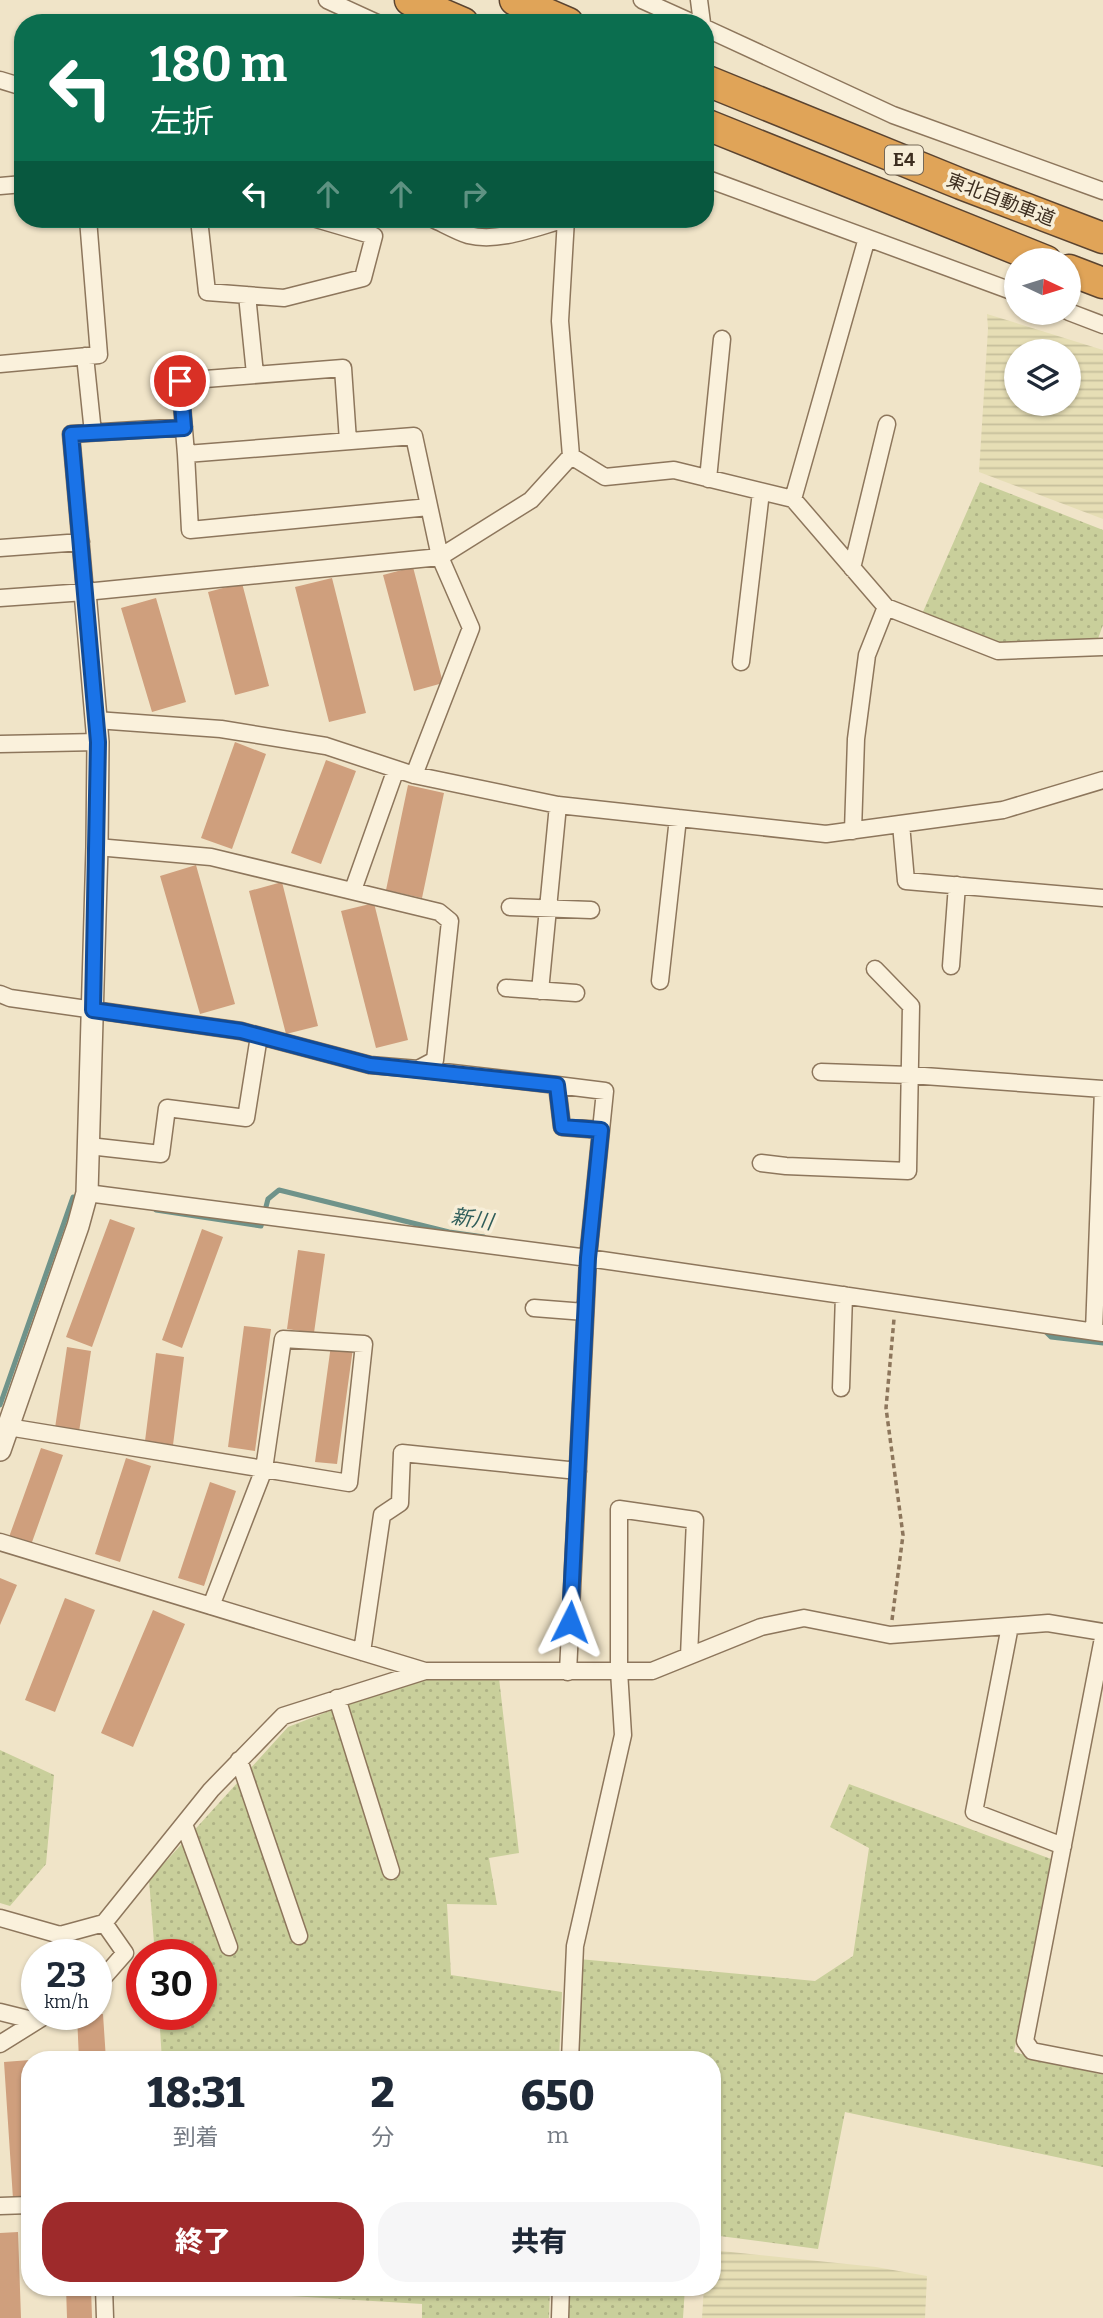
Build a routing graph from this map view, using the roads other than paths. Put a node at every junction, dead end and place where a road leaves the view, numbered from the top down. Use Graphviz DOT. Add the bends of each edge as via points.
graph roads {
  1 [pos="327,0"];
  2 [pos="410,0"];
  3 [pos="515,0"];
  4 [pos="642,0"];
  5 [pos="357,14"];
  6 [pos="442,14"];
  7 [pos="547,14"];
  8 [pos="673,14"];
  9 [pos="714,32"];
  10 [pos="714,84"];
  11 [pos="714,128"];
  12 [pos="714,181"];
  13 [pos="1103,191"];
  14 [pos="89,228"];
  15 [pos="200,228"];
  16 [pos="347,228"];
  17 [pos="453,228"];
  18 [pos="535,228"];
  19 [pos="565,228"];
  20 [pos="867,238"];
  21 [pos="1103,238"];
  22 [pos="1014,248"];
  23 [pos="1082,275"];
  24 [pos="1103,283"];
  25 [pos="1004,288"];
  26 [pos="247,295"];
  27 [pos="1082,317"];
  28 [pos="1103,325"];
  29 [pos="722,339"];
  30 [pos="85,356"];
  31 [pos="0,364"];
  32 [pos="255,374"];
  33 [pos="887,424"];
  34 [pos="184,428"];
  35 [pos="93,433"];
  36 [pos="348,441"];
  37 [pos="186,454"];
  38 [pos="571,456"];
  39 [pos="708,479"];
  40 [pos="761,492"];
  41 [pos="793,499"];
  42 [pos="429,507"];
  43 [pos="80,542"];
  44 [pos="0,548"];
  45 [pos="440,557"];
  46 [pos="852,568"];
  47 [pos="85,592"];
  48 [pos="0,597"];
  49 [pos="886,607"];
  50 [pos="1103,647"];
  51 [pos="741,662"];
  52 [pos="96,720"];
  53 [pos="98,742"];
  54 [pos="0,744"];
  55 [pos="396,769"];
  56 [pos="414,775"];
  57 [pos="1103,780"];
  58 [pos="558,805"];
  59 [pos="678,818"];
  60 [pos="901,824"];
  61 [pos="853,831"];
  62 [pos="97,847"];
  63 [pos="957,885"];
  64 [pos="353,890"];
  65 [pos="1103,898"];
  66 [pos="510,907"];
  67 [pos="548,909"];
  68 [pos="592,910"];
  69 [pos="951,966"];
  70 [pos="875,969"];
  71 [pos="660,981"];
  72 [pos="506,988"];
  73 [pos="540,991"];
  74 [pos="576,993"];
  75 [pos="0,994"];
  76 [pos="93,1010"];
  77 [pos="259,1036"];
  78 [pos="418,1069"];
  79 [pos="821,1072"];
  80 [pos="910,1075"];
  81 [pos="557,1085"];
  82 [pos="1103,1089"];
  83 [pos="601,1130"];
  84 [pos="89,1146"];
  85 [pos="761,1163"];
  86 [pos="87,1193"];
  87 [pos="588,1258"];
  88 [pos="845,1295"];
  89 [pos="534,1308"];
  90 [pos="585,1312"];
  91 [pos="1099,1332"];
  92 [pos="841,1388"];
  93 [pos="8,1427"];
  94 [pos="0,1450"];
  95 [pos="264,1469"];
  96 [pos="578,1471"];
  97 [pos="0,1542"];
  98 [pos="211,1606"];
  99 [pos="1010,1626"];
  100 [pos="1103,1632"];
  101 [pos="1103,1638"];
  102 [pos="362,1652"];
  103 [pos="689,1656"];
  104 [pos="425,1671"];
  105 [pos="619,1671"];
  106 [pos="568,1672"];
  107 [pos="337,1698"];
  108 [pos="239,1760"];
  109 [pos="184,1824"];
  110 [pos="1063,1846"];
  111 [pos="391,1871"];
  112 [pos="0,1918"];
  113 [pos="104,1923"];
  114 [pos="299,1936"];
  115 [pos="229,1947"];
  116 [pos="112,1968"];
  117 [pos="0,2012"];
  118 [pos="21,2015"];
  119 [pos="23,2030"];
  120 [pos="0,2044"];
  121 [pos="570,2051"];
  122 [pos="1103,2065"];
  123 [pos="21,2205"];
  124 [pos="0,2206"];
  125 [pos="104,2296"];
  126 [pos="561,2296"];
  127 [pos="105,2318"];
  128 [pos="560,2318"];
  1 -- 5 [label="street"];
  2 -- 6 [label="highway"];
  3 -- 7 [label="highway"];
  4 -- 8 [label="street"];
  9 -- 13 [label="street" via="893,115"];
  10 -- 21 [label="highway, 東北自動車道 / E4"];
  11 -- 22 [label="highway, E4"];
  12 -- 20 [label="street"];
  14 -- 30 [label="street" via="99,355"];
  15 -- 26 [label="street" via="207,292"];
  16 -- 26 [label="street" via="374,236 363,278 284,298"];
  17 -- 18 [label="street" via="492,237"];
  19 -- 38 [label="street" via="560,321"];
  20 -- 25 [label="street"];
  20 -- 41 [label="street"];
  23 -- 24 [label="highway"];
  26 -- 32 [label="street"];
  27 -- 28 [label="street"];
  29 -- 39 [label="street"];
  30 -- 31 [label="street"];
  30 -- 35 [label="street"];
  32 -- 34 [label="street" via="180,381"];
  32 -- 36 [label="street" via="343,369"];
  33 -- 46 [label="street"];
  34 -- 35 [label="street"];
  34 -- 37 [label="street"];
  35 -- 43 [label="street" via="71,434"];
  36 -- 37 [label="street"];
  36 -- 42 [label="street" via="414,436"];
  37 -- 42 [label="street" via="190,530"];
  38 -- 39 [label="street" via="605,477 674,470"];
  38 -- 45 [label="street" via="531,500"];
  39 -- 40 [label="street"];
  40 -- 41 [label="street"];
  40 -- 51 [label="street"];
  41 -- 46 [label="street"];
  42 -- 45 [label="street"];
  43 -- 44 [label="street"];
  43 -- 47 [label="street"];
  45 -- 47 [label="street"];
  45 -- 56 [label="street" via="471,628"];
  46 -- 49 [label="street"];
  47 -- 48 [label="street"];
  47 -- 52 [label="street"];
  49 -- 50 [label="street" via="998,651"];
  49 -- 61 [label="street" via="867,655 856,739"];
  52 -- 53 [label="street"];
  52 -- 55 [label="street" via="221,729 326,746"];
  53 -- 54 [label="street"];
  53 -- 62 [label="street"];
  55 -- 56 [label="street"];
  55 -- 64 [label="street"];
  56 -- 58 [label="street"];
  57 -- 60 [label="street" via="1003,810"];
  58 -- 59 [label="street"];
  58 -- 67 [label="street"];
  59 -- 61 [label="street" via="826,834"];
  59 -- 71 [label="street"];
  60 -- 61 [label="street"];
  60 -- 63 [label="street" via="906,881"];
  62 -- 64 [label="street" via="211,857"];
  62 -- 76 [label="street"];
  63 -- 65 [label="street"];
  63 -- 69 [label="street"];
  64 -- 78 [label="street" via="439,912 450,920 435,1060"];
  66 -- 67 [label="street"];
  67 -- 68 [label="street"];
  67 -- 73 [label="street"];
  70 -- 80 [label="street" via="911,1006"];
  72 -- 73 [label="street"];
  73 -- 74 [label="street"];
  75 -- 76 [label="street"];
  76 -- 77 [label="street"];
  76 -- 84 [label="street"];
  77 -- 78 [label="street" via="370,1065"];
  77 -- 84 [label="street" via="246,1118 167,1108 161,1154"];
  78 -- 81 [label="street"];
  79 -- 80 [label="street"];
  80 -- 82 [label="street"];
  80 -- 85 [label="street" via="908,1171"];
  81 -- 83 [label="street" via="562,1127"];
  81 -- 83 [label="street" via="605,1091"];
  82 -- 91 [label="street"];
  83 -- 87 [label="street"];
  84 -- 86 [label="street"];
  86 -- 87 [label="street"];
  86 -- 93 [label="street"];
  87 -- 88 [label="street"];
  87 -- 90 [label="street"];
  88 -- 91 [label="street"];
  88 -- 92 [label="street"];
  89 -- 90 [label="street"];
  90 -- 96 [label="street"];
  93 -- 94 [label="street"];
  93 -- 95 [label="street"];
  95 -- 95 [label="street" via="349,1483 364,1344 283,1339"];
  95 -- 98 [label="street"];
  96 -- 102 [label="street" via="402,1453 400,1503 382,1515"];
  96 -- 106 [label="street"];
  97 -- 98 [label="street"];
  98 -- 102 [label="street"];
  99 -- 100 [label="street" via="1048,1623"];
  99 -- 103 [label="street" via="890,1634 804,1618 761,1627"];
  99 -- 110 [label="street" via="974,1812"];
  101 -- 110 [label="street"];
  102 -- 104 [label="street"];
  103 -- 105 [label="street" via="652,1671"];
  103 -- 105 [label="street" via="695,1520 619,1509"];
  104 -- 106 [label="street"];
  104 -- 107 [label="street"];
  105 -- 106 [label="street"];
  105 -- 121 [label="street" via="623,1735 575,1946"];
  107 -- 108 [label="street" via="283,1716"];
  107 -- 111 [label="street"];
  108 -- 109 [label="street"];
  108 -- 114 [label="street"];
  109 -- 113 [label="street"];
  109 -- 115 [label="street"];
  110 -- 122 [label="street" via="1025,2041 1032,2051"];
  112 -- 113 [label="street" via="60,1934"];
  113 -- 116 [label="street" via="125,1953"];
  117 -- 118 [label="street"];
  119 -- 120 [label="street"];
  123 -- 124 [label="street"];
  125 -- 127 [label="street"];
  126 -- 128 [label="street"];
}
